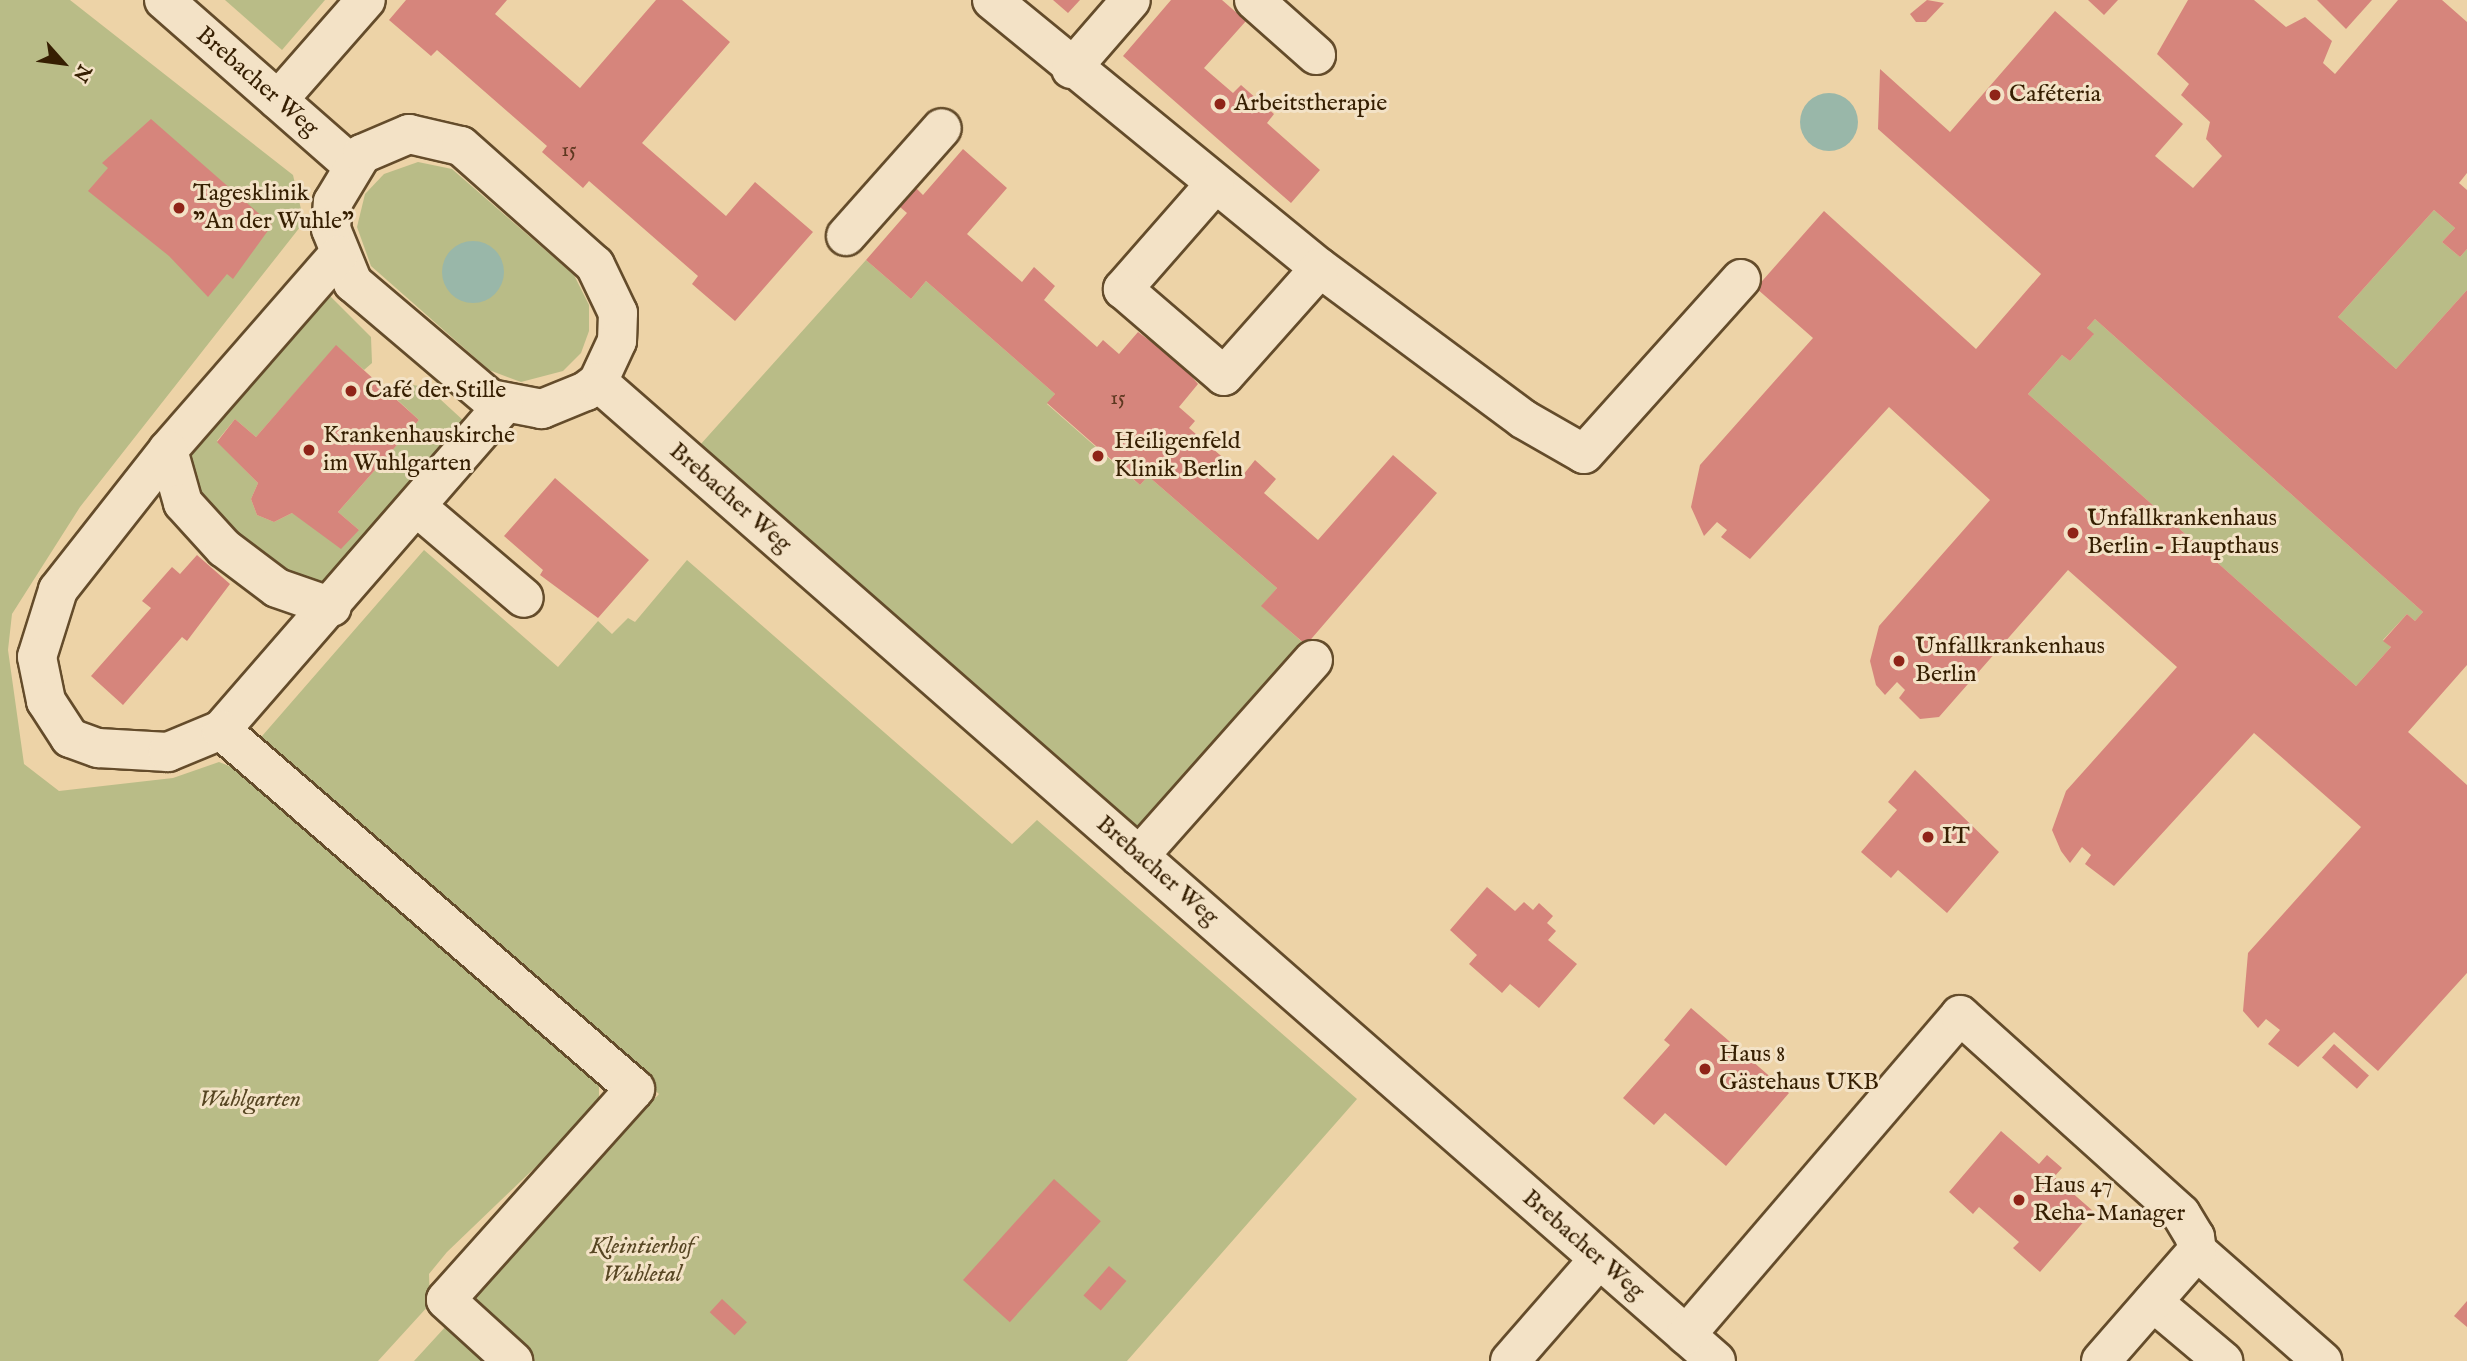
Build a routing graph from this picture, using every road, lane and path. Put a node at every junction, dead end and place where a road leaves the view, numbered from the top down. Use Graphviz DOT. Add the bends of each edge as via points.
graph roads {
  1 [pos="164,0"];
  2 [pos="366,0"];
  3 [pos="992,0"];
  4 [pos="1131,0"];
  5 [pos="1254,0"];
  6 [pos="1316,55"];
  7 [pos="1071,69"];
  8 [pos="278,100"];
  9 [pos="942,128"];
  10 [pos="351,164"];
  11 [pos="1215,184"];
  12 [pos="846,236"];
  13 [pos="338,255"];
  14 [pos="1320,268"];
  15 [pos="1741,279"];
  16 [pos="598,382"];
  17 [pos="504,405"];
  18 [pos="168,450"];
  19 [pos="417,507"];
  20 [pos="524,598"];
  21 [pos="332,607"];
  22 [pos="1312,660"];
  23 [pos="221,730"];
  24 [pos="1139,856"];
  25 [pos="2197,1251"];
  26 [pos="1599,1259"];
  27 [pos="2153,1301"];
  28 [pos="1686,1335"];
  29 [pos="513,1361"];
  30 [pos="1510,1361"];
  31 [pos="1716,1361"];
  32 [pos="2101,1361"];
  33 [pos="2223,1361"];
  34 [pos="2322,1361"];
  1 -- 8 [label="lane, Brebacher Weg"];
  2 -- 8 [label="lane"];
  3 -- 7 [label="lane"];
  4 -- 7 [label="lane"];
  5 -- 6 [label="lane"];
  7 -- 11 [label="lane"];
  8 -- 10 [label="lane, Brebacher Weg"];
  9 -- 12 [label="lane"];
  10 -- 13 [label="lane" via="333,202"];
  10 -- 16 [label="lane" via="383,141 409,134 461,146 482,164 595,265 610,287 617,341"];
  11 -- 14 [label="lane"];
  11 -- 14 [label="lane" via="1123,289 1224,376"];
  13 -- 17 [label="lane" via="353,283"];
  13 -- 18 [label="lane"];
  14 -- 15 [label="lane" via="1523,419 1584,454"];
  16 -- 17 [label="lane" via="542,409"];
  16 -- 24 [label="lane, Brebacher Weg"];
  17 -- 19 [label="lane"];
  18 -- 21 [label="lane" via="183,503 224,548 277,588"];
  18 -- 23 [label="lane" via="58,590 37,657 46,701 70,738 98,748 168,752"];
  19 -- 20 [label="lane"];
  19 -- 21 [label="lane"];
  21 -- 23 [label="lane"];
  22 -- 24 [label="lane"];
  23 -- 29 [label="lane" via="635,1089 446,1300"];
  24 -- 26 [label="lane, Brebacher Weg"];
  25 -- 27 [label="lane"];
  25 -- 28 [label="lane" via="2180,1214 1960,1015"];
  25 -- 34 [label="lane"];
  26 -- 28 [label="lane, Brebacher Weg"];
  26 -- 30 [label="lane"];
  27 -- 32 [label="lane"];
  27 -- 33 [label="lane"];
  28 -- 31 [label="lane, Brebacher Weg"];
}
